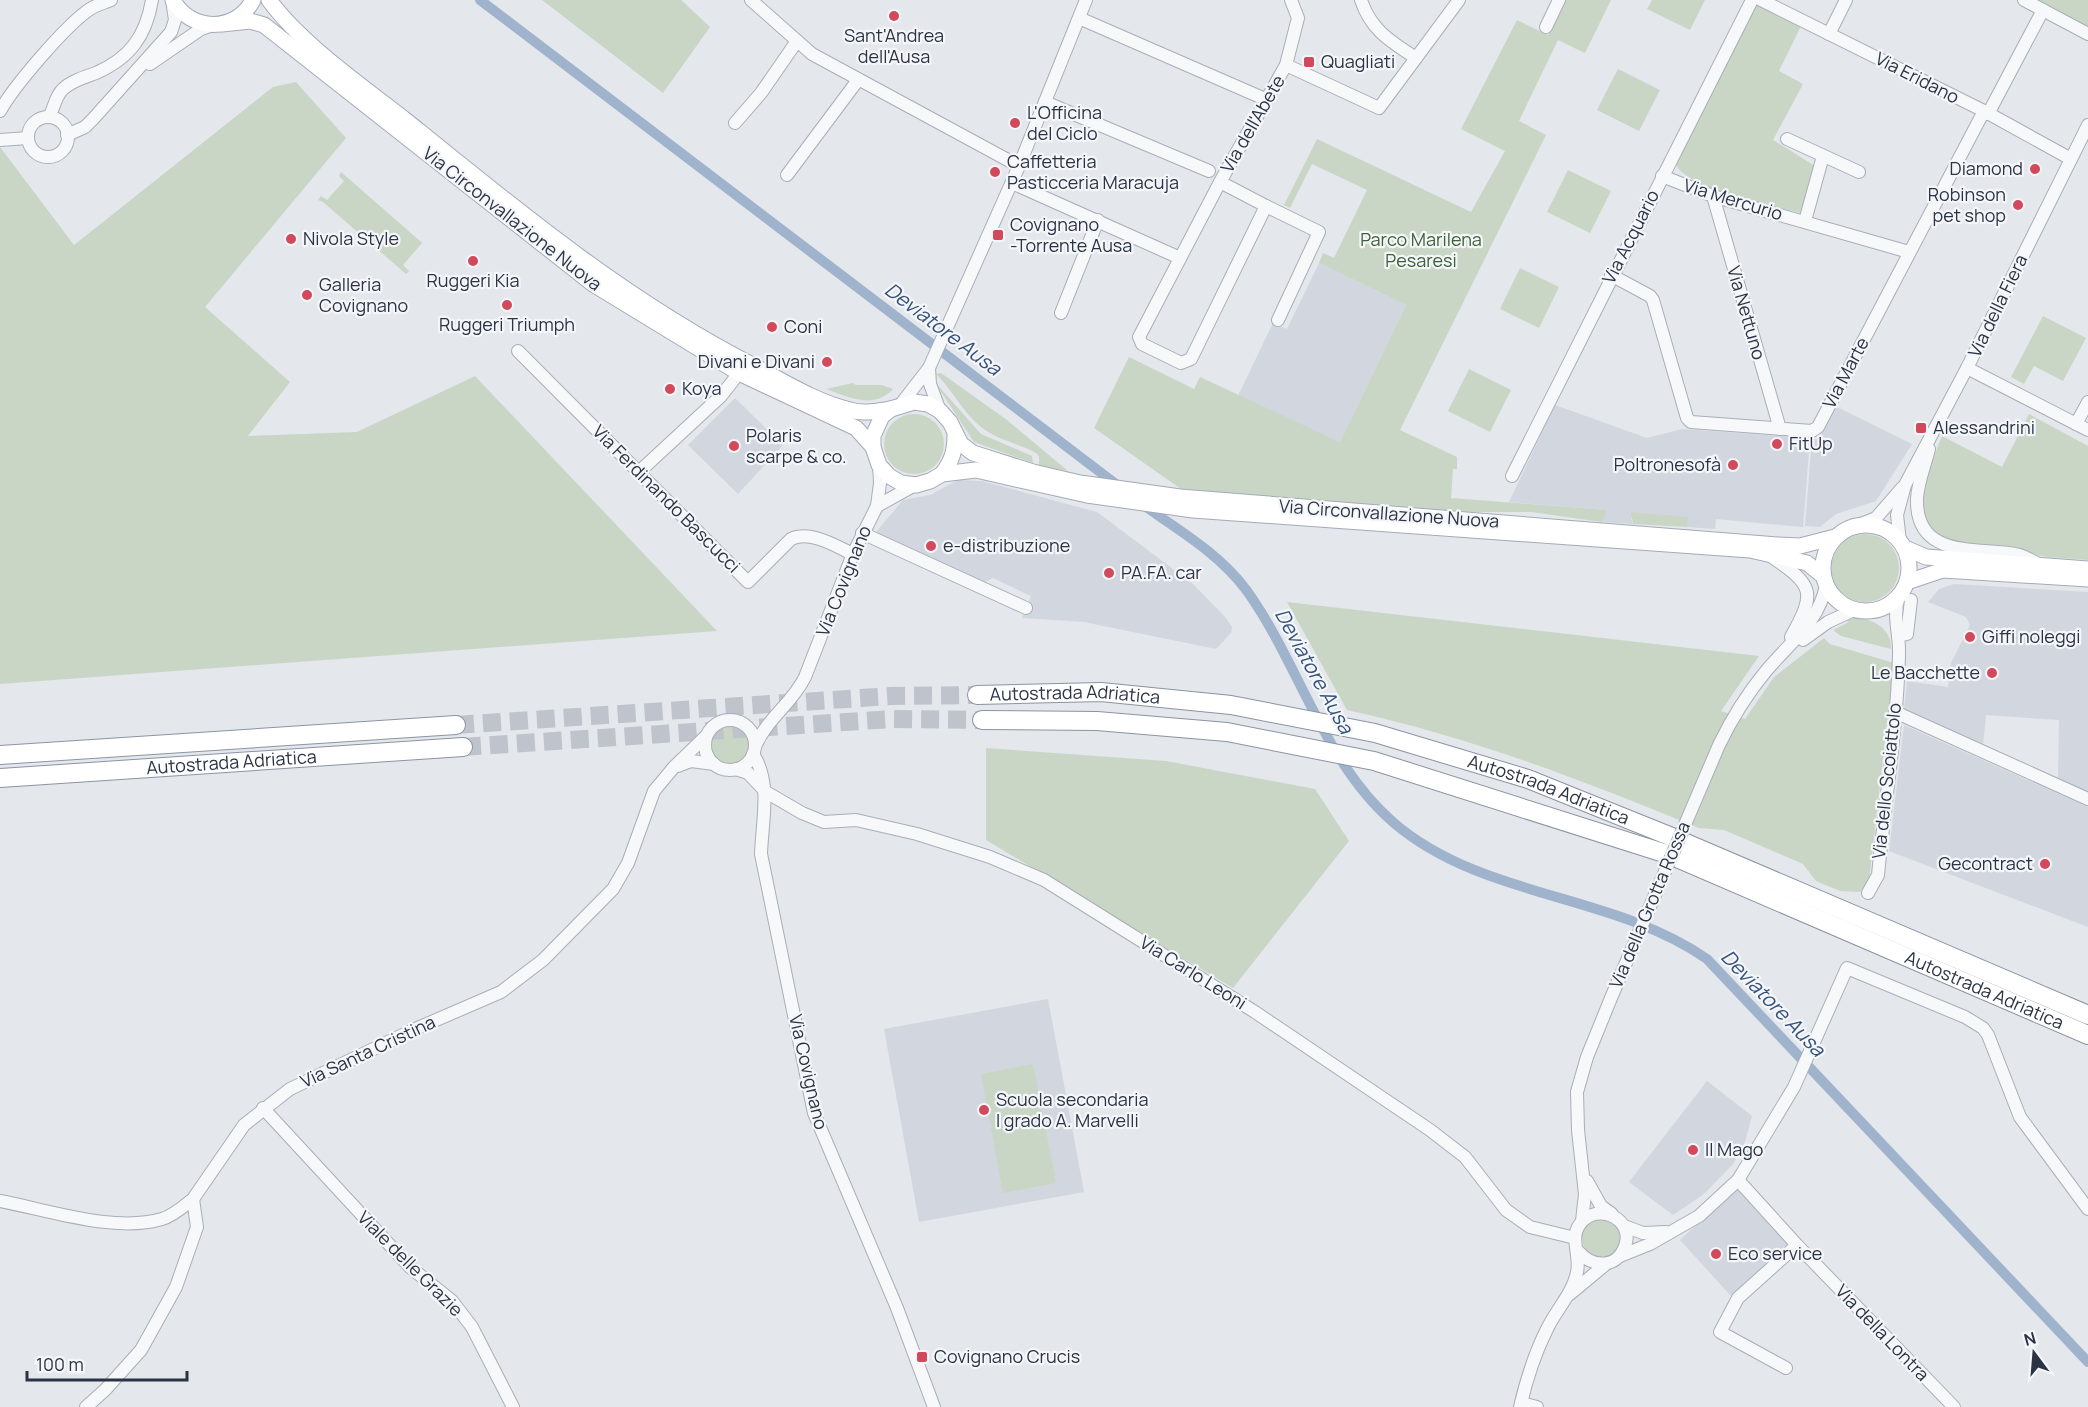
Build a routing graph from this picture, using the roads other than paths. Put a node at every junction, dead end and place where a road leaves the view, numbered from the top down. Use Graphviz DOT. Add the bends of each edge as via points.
graph roads {
  1 [pos="111,0"];
  2 [pos="152,0"];
  3 [pos="172,0"];
  4 [pos="253,0"];
  5 [pos="269,0"];
  6 [pos="751,0"];
  7 [pos="1086,0"];
  8 [pos="1291,0"];
  9 [pos="1361,0"];
  10 [pos="1459,0"];
  11 [pos="1559,0"];
  12 [pos="1752,0"];
  13 [pos="1761,0"];
  14 [pos="1846,0"];
  15 [pos="2024,0"];
  16 [pos="2043,10"];
  17 [pos="1079,18"];
  18 [pos="218,24"];
  19 [pos="1546,27"];
  20 [pos="1829,34"];
  21 [pos="2088,34"];
  22 [pos="797,41"];
  23 [pos="1416,58"];
  24 [pos="1286,65"];
  25 [pos="137,73"];
  26 [pos="858,80"];
  27 [pos="1265,99"];
  28 [pos="1045,102"];
  29 [pos="0,111"];
  30 [pos="1986,113"];
  31 [pos="49,117"];
  32 [pos="735,123"];
  33 [pos="2088,125"];
  34 [pos="67,135"];
  35 [pos="28,138"];
  36 [pos="1787,139"];
  37 [pos="0,140"];
  38 [pos="1823,156"];
  39 [pos="2071,159"];
  40 [pos="1019,166"];
  41 [pos="1209,171"];
  42 [pos="1859,172"];
  43 [pos="787,175"];
  44 [pos="1662,176"];
  45 [pos="1220,182"];
  46 [pos="1012,183"];
  47 [pos="1713,196"];
  48 [pos="1266,206"];
  49 [pos="1098,219"];
  50 [pos="1805,221"];
  51 [pos="1909,252"];
  52 [pos="1180,258"];
  53 [pos="1611,275"];
  54 [pos="1062,313"];
  55 [pos="1278,320"];
  56 [pos="518,351"];
  57 [pos="929,368"];
  58 [pos="1967,368"];
  59 [pos="739,373"];
  60 [pos="2088,402"];
  61 [pos="896,407"];
  62 [pos="940,411"];
  63 [pos="2076,424"];
  64 [pos="1934,428"];
  65 [pos="1780,429"];
  66 [pos="2088,430"];
  67 [pos="955,435"];
  68 [pos="873,447"];
  69 [pos="879,465"];
  70 [pos="640,471"];
  71 [pos="942,474"];
  72 [pos="1512,476"];
  73 [pos="916,484"];
  74 [pos="1905,485"];
  75 [pos="1084,489"];
  76 [pos="877,506"];
  77 [pos="1861,525"];
  78 [pos="862,532"];
  79 [pos="1835,537"];
  80 [pos="1903,545"];
  81 [pos="1766,553"];
  82 [pos="853,554"];
  83 [pos="2040,565"];
  84 [pos="2088,568"];
  85 [pos="2088,579"];
  86 [pos="1824,581"];
  87 [pos="1907,582"];
  88 [pos="1905,598"];
  89 [pos="1026,608"];
  90 [pos="1854,610"];
  91 [pos="1780,656"];
  92 [pos="976,695"];
  93 [pos="1895,712"];
  94 [pos="773,716"];
  95 [pos="982,720"];
  96 [pos="739,722"];
  97 [pos="456,725"];
  98 [pos="706,736"];
  99 [pos="463,747"];
  100 [pos="754,751"];
  101 [pos="0,755"];
  102 [pos="714,764"];
  103 [pos="674,767"];
  104 [pos="736,769"];
  105 [pos="0,778"];
  106 [pos="766,792"];
  107 [pos="2088,799"];
  108 [pos="1868,893"];
  109 [pos="2088,1015"];
  110 [pos="2088,1035"];
  111 [pos="263,1108"];
  112 [pos="1584,1174"];
  113 [pos="1738,1180"];
  114 [pos="193,1199"];
  115 [pos="0,1201"];
  116 [pos="2088,1209"];
  117 [pos="1612,1215"];
  118 [pos="1582,1221"];
  119 [pos="1624,1226"];
  120 [pos="1671,1231"];
  121 [pos="1575,1238"];
  122 [pos="1797,1245"];
  123 [pos="1578,1251"];
  124 [pos="1620,1256"];
  125 [pos="1606,1264"];
  126 [pos="1565,1299"];
  127 [pos="1786,1368"];
  128 [pos="1521,1405"];
  129 [pos="86,1407"];
  130 [pos="513,1407"];
  131 [pos="934,1407"];
  132 [pos="1537,1407"];
  133 [pos="1954,1407"];
  1 -- 29 [label="street" via="90,9 72,25"];
  2 -- 31 [label="street" via="148,25 138,42 103,70 69,84 54,100"];
  3 -- 18 [label="main road" via="189,18"];
  3 -- 25 [label="street" via="175,20 171,32"];
  4 -- 18 [label="main road" via="238,17"];
  5 -- 61 [label="main road, Via Circonvallazione Nuova" via="336,64 492,190 652,308 731,355 831,404 852,411"];
  6 -- 22 [label="street"];
  7 -- 17 [label="street"];
  8 -- 24 [label="street, Via dell'Abete" via="1298,18"];
  9 -- 23 [label="street" via="1368,19"];
  10 -- 23 [label="street, Via dell'Abete"];
  11 -- 19 [label="street"];
  12 -- 44 [label="street, Via Acquario"];
  13 -- 20 [label="street, Via Eridano"];
  14 -- 20 [label="street"];
  15 -- 16 [label="street"];
  16 -- 21 [label="street"];
  16 -- 30 [label="street, Via Marte"];
  17 -- 27 [label="street"];
  17 -- 28 [label="street"];
  18 -- 25 [label="street" via="201,29"];
  18 -- 59 [label="main road, Via Circonvallazione Nuova" via="250,21 264,26 568,266"];
  20 -- 30 [label="street, Via Eridano"];
  22 -- 26 [label="street"];
  22 -- 32 [label="street"];
  23 -- 24 [label="street, Via dell'Abete" via="1379,108"];
  24 -- 27 [label="street, Via dell'Abete"];
  25 -- 34 [label="street" via="85,127"];
  26 -- 40 [label="street"];
  26 -- 43 [label="street"];
  27 -- 45 [label="street, Via dell'Abete"];
  28 -- 40 [label="street"];
  28 -- 41 [label="street"];
  30 -- 39 [label="street, Via Eridano"];
  30 -- 51 [label="street, Via Marte"];
  31 -- 34 [label="street" via="63,125"];
  31 -- 35 [label="street" via="36,121"];
  33 -- 39 [label="street, Via della Fiera"];
  34 -- 35 [label="street" via="61,152 49,157 37,154"];
  35 -- 37 [label="street"];
  36 -- 38 [label="street"];
  38 -- 42 [label="street"];
  38 -- 50 [label="street, Via Mercurio"];
  39 -- 58 [label="street, Via della Fiera"];
  40 -- 46 [label="street"];
  44 -- 47 [label="street, Via Mercurio"];
  44 -- 53 [label="street, Via Acquario"];
  45 -- 48 [label="street"];
  45 -- 52 [label="street, Via dell'Abete"];
  46 -- 49 [label="street"];
  46 -- 57 [label="street"];
  47 -- 50 [label="street, Via Mercurio"];
  47 -- 65 [label="street, Via Nettuno"];
  48 -- 52 [label="street, Via dell'Abete" via="1191,360 1181,363 1142,344 1139,337"];
  48 -- 55 [label="street" via="1319,232"];
  49 -- 52 [label="street"];
  49 -- 54 [label="street"];
  50 -- 51 [label="street, Via Mercurio"];
  51 -- 65 [label="street, Via Marte" via="1818,427 1812,431"];
  53 -- 65 [label="street, Via Marte" via="1653,300 1691,422"];
  53 -- 72 [label="street, Via Acquario"];
  56 -- 70 [label="street, Via Ferdinando Bascucci"];
  57 -- 61 [label="street"];
  57 -- 62 [label="street"];
  58 -- 63 [label="street"];
  58 -- 64 [label="street, Via della Fiera"];
  59 -- 68 [label="main road, Via Circonvallazione Nuova" via="856,428"];
  59 -- 70 [label="street"];
  60 -- 63 [label="street"];
  61 -- 62 [label="main road, Via Circonvallazione Nuova" via="914,402"];
  61 -- 68 [label="main road" via="876,426"];
  62 -- 67 [label="main road, Via Circonvallazione Nuova"];
  63 -- 66 [label="street"];
  64 -- 74 [label="street, Via della Fiera"];
  64 -- 83 [label="street" via="1917,496 1918,516 1929,535 1957,549 2018,554"];
  67 -- 71 [label="main road" via="951,462"];
  67 -- 75 [label="main road, Via Circonvallazione Nuova" via="961,444 987,459"];
  68 -- 69 [label="main road, Via Circonvallazione Nuova"];
  69 -- 73 [label="main road" via="895,479"];
  69 -- 76 [label="street, Via Covignano"];
  70 -- 82 [label="street, Via Ferdinando Bascucci" via="748,582 799,535 809,535"];
  71 -- 73 [label="main road, Via Circonvallazione Nuova"];
  71 -- 75 [label="main road, Via Circonvallazione Nuova" via="976,470"];
  73 -- 76 [label="street, Via Covignano"];
  74 -- 77 [label="street, Via della Fiera" via="1876,518"];
  74 -- 80 [label="street, Via della Fiera" via="1897,515"];
  75 -- 79 [label="main road, Via Circonvallazione Nuova" via="1800,546"];
  75 -- 81 [label="main road, Via Circonvallazione Nuova" via="1193,510"];
  76 -- 78 [label="street, Via Covignano"];
  77 -- 79 [label="main road, Via Circonvallazione Nuova"];
  77 -- 80 [label="main road" via="1883,528"];
  78 -- 82 [label="street, Via Covignano"];
  78 -- 89 [label="street"];
  79 -- 86 [label="main road" via="1824,555"];
  80 -- 83 [label="main road" via="1926,556"];
  80 -- 87 [label="main road" via="1909,559"];
  81 -- 86 [label="main road, Via Circonvallazione Nuova" via="1807,563"];
  81 -- 91 [label="street" via="1793,570 1807,592 1808,604"];
  82 -- 94 [label="street, Via Covignano" via="805,677 796,695"];
  83 -- 84 [label="main road"];
  85 -- 87 [label="main road" via="1943,570"];
  86 -- 90 [label="main road, Via Circonvallazione Nuova" via="1837,600"];
  86 -- 91 [label="street, Via della Grotta Rossa" via="1821,605 1814,620"];
  87 -- 88 [label="main road"];
  88 -- 90 [label="main road" via="1878,610"];
  88 -- 93 [label="street, Via dello Scoiattolo" via="1895,608"];
  90 -- 91 [label="street, Via della Grotta Rossa" via="1828,622"];
  91 -- 112 [label="street, Via della Grotta Rossa, bridge" via="1740,704 1719,745 1611,998 1577,1092"];
  92 -- 109 [label="highway, Autostrada Adriatica" via="1101,692 1231,705 1375,733 1528,779"];
  93 -- 107 [label="street"];
  93 -- 108 [label="street, Via dello Scoiattolo" via="1878,875"];
  94 -- 96 [label="street"];
  94 -- 100 [label="street, Via Covignano"];
  95 -- 110 [label="highway, Autostrada Adriatica" via="1109,722 1227,732 1374,761 1670,855"];
  96 -- 98 [label="street" via="723,721"];
  96 -- 100 [label="street" via="751,732"];
  97 -- 101 [label="highway, Autostrada Adriatica"];
  98 -- 102 [label="street" via="705,752"];
  98 -- 103 [label="street, Via Santa Cristina"];
  99 -- 105 [label="highway, Autostrada Adriatica"];
  100 -- 104 [label="street"];
  100 -- 106 [label="street"];
  102 -- 103 [label="street" via="692,761"];
  102 -- 104 [label="street"];
  103 -- 111 [label="street, Via Santa Cristina" via="654,791 628,863 613,889 543,960 501,992 290,1089"];
  104 -- 106 [label="street, Via Carlo Leoni" via="757,780"];
  106 -- 121 [label="street, Via Carlo Leoni" via="824,822 856,820 917,834 990,857 1044,880 1255,1012 1430,1130 1465,1157 1506,1210 1530,1227"];
  106 -- 131 [label="street, Via Covignano" via="761,854 814,1113 897,1308"];
  111 -- 114 [label="street, Via Santa Cristina" via="244,1125"];
  111 -- 130 [label="street, Viale delle Grazie" via="410,1267 452,1301 472,1327"];
  112 -- 117 [label="street, Via della Grotta Rossa" via="1593,1193"];
  112 -- 118 [label="street, Via della Grotta Rossa"];
  113 -- 116 [label="street" via="1796,1081 1847,968 1983,1028 2020,1117"];
  113 -- 120 [label="street" via="1700,1216"];
  113 -- 122 [label="street, Via della Lontra"];
  114 -- 115 [label="street, Via Santa Cristina" via="164,1219 116,1224"];
  114 -- 129 [label="street" via="197,1227 176,1287 141,1350"];
  117 -- 118 [label="street" via="1596,1213"];
  117 -- 119 [label="street"];
  118 -- 121 [label="street"];
  119 -- 120 [label="street" via="1643,1233"];
  119 -- 124 [label="street" via="1627,1241"];
  120 -- 124 [label="street"];
  121 -- 123 [label="street"];
  122 -- 127 [label="street" via="1738,1298 1720,1332"];
  122 -- 133 [label="street, Via della Lontra"];
  123 -- 125 [label="street" via="1590,1262"];
  123 -- 126 [label="street" via="1577,1274"];
  124 -- 125 [label="street"];
  125 -- 126 [label="street"];
  126 -- 128 [label="street" via="1547,1328"];
  128 -- 132 [label="street"];
}
